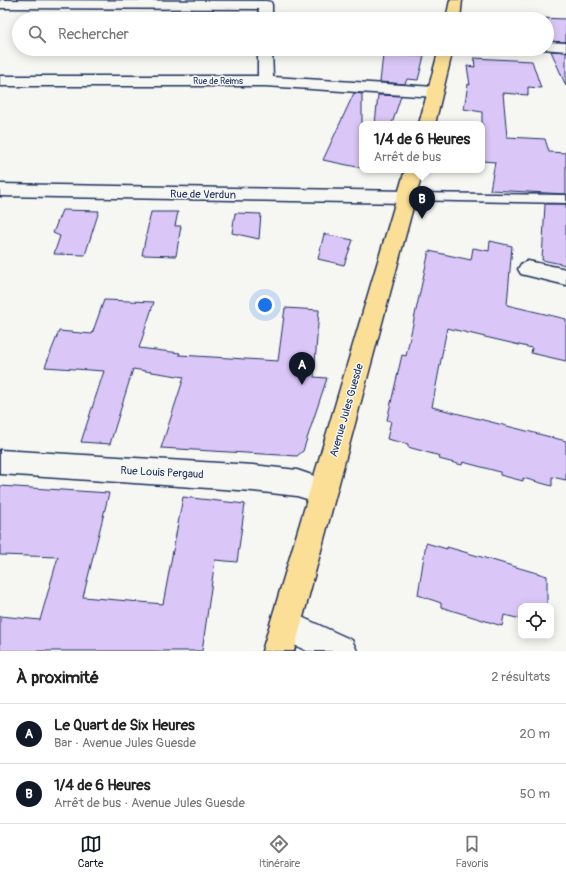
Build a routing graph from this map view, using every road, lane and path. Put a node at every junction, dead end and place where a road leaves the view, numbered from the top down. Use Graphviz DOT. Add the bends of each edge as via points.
graph roads {
  1 [pos="456,0"];
  2 [pos="0,4"];
  3 [pos="265,12"];
  4 [pos="454,12"];
  5 [pos="554,46"];
  6 [pos="566,47"];
  7 [pos="265,56"];
  8 [pos="444,56"];
  9 [pos="0,81"];
  10 [pos="265,81"];
  11 [pos="436,92"];
  12 [pos="428,121"];
  13 [pos="413,173"];
  14 [pos="0,190"];
  15 [pos="407,197"];
  16 [pos="566,199"];
  17 [pos="528,269"];
  18 [pos="566,277"];
  19 [pos="0,462"];
  20 [pos="323,491"];
  21 [pos="282,638"];
  22 [pos="342,651"];
  1 -- 4 [label="main road"];
  2 -- 3 [label="street" via="266,4"];
  5 -- 6 [label="street"];
  7 -- 10 [label="street"];
  8 -- 11 [label="main road"];
  9 -- 10 [label="street, Rue de Reims"];
  10 -- 11 [label="street, Rue de Reims"];
  11 -- 12 [label="main road"];
  13 -- 15 [label="main road, Avenue Jules Guesde"];
  14 -- 15 [label="street, Rue de Verdun"];
  15 -- 16 [label="lane"];
  15 -- 20 [label="main road, Avenue Jules Guesde"];
  17 -- 18 [label="street"];
  19 -- 20 [label="street, Rue Louis Pergaud" via="253,478 297,484"];
  20 -- 21 [label="main road, Avenue Jules Guesde"];
  21 -- 22 [label="street"];
}
